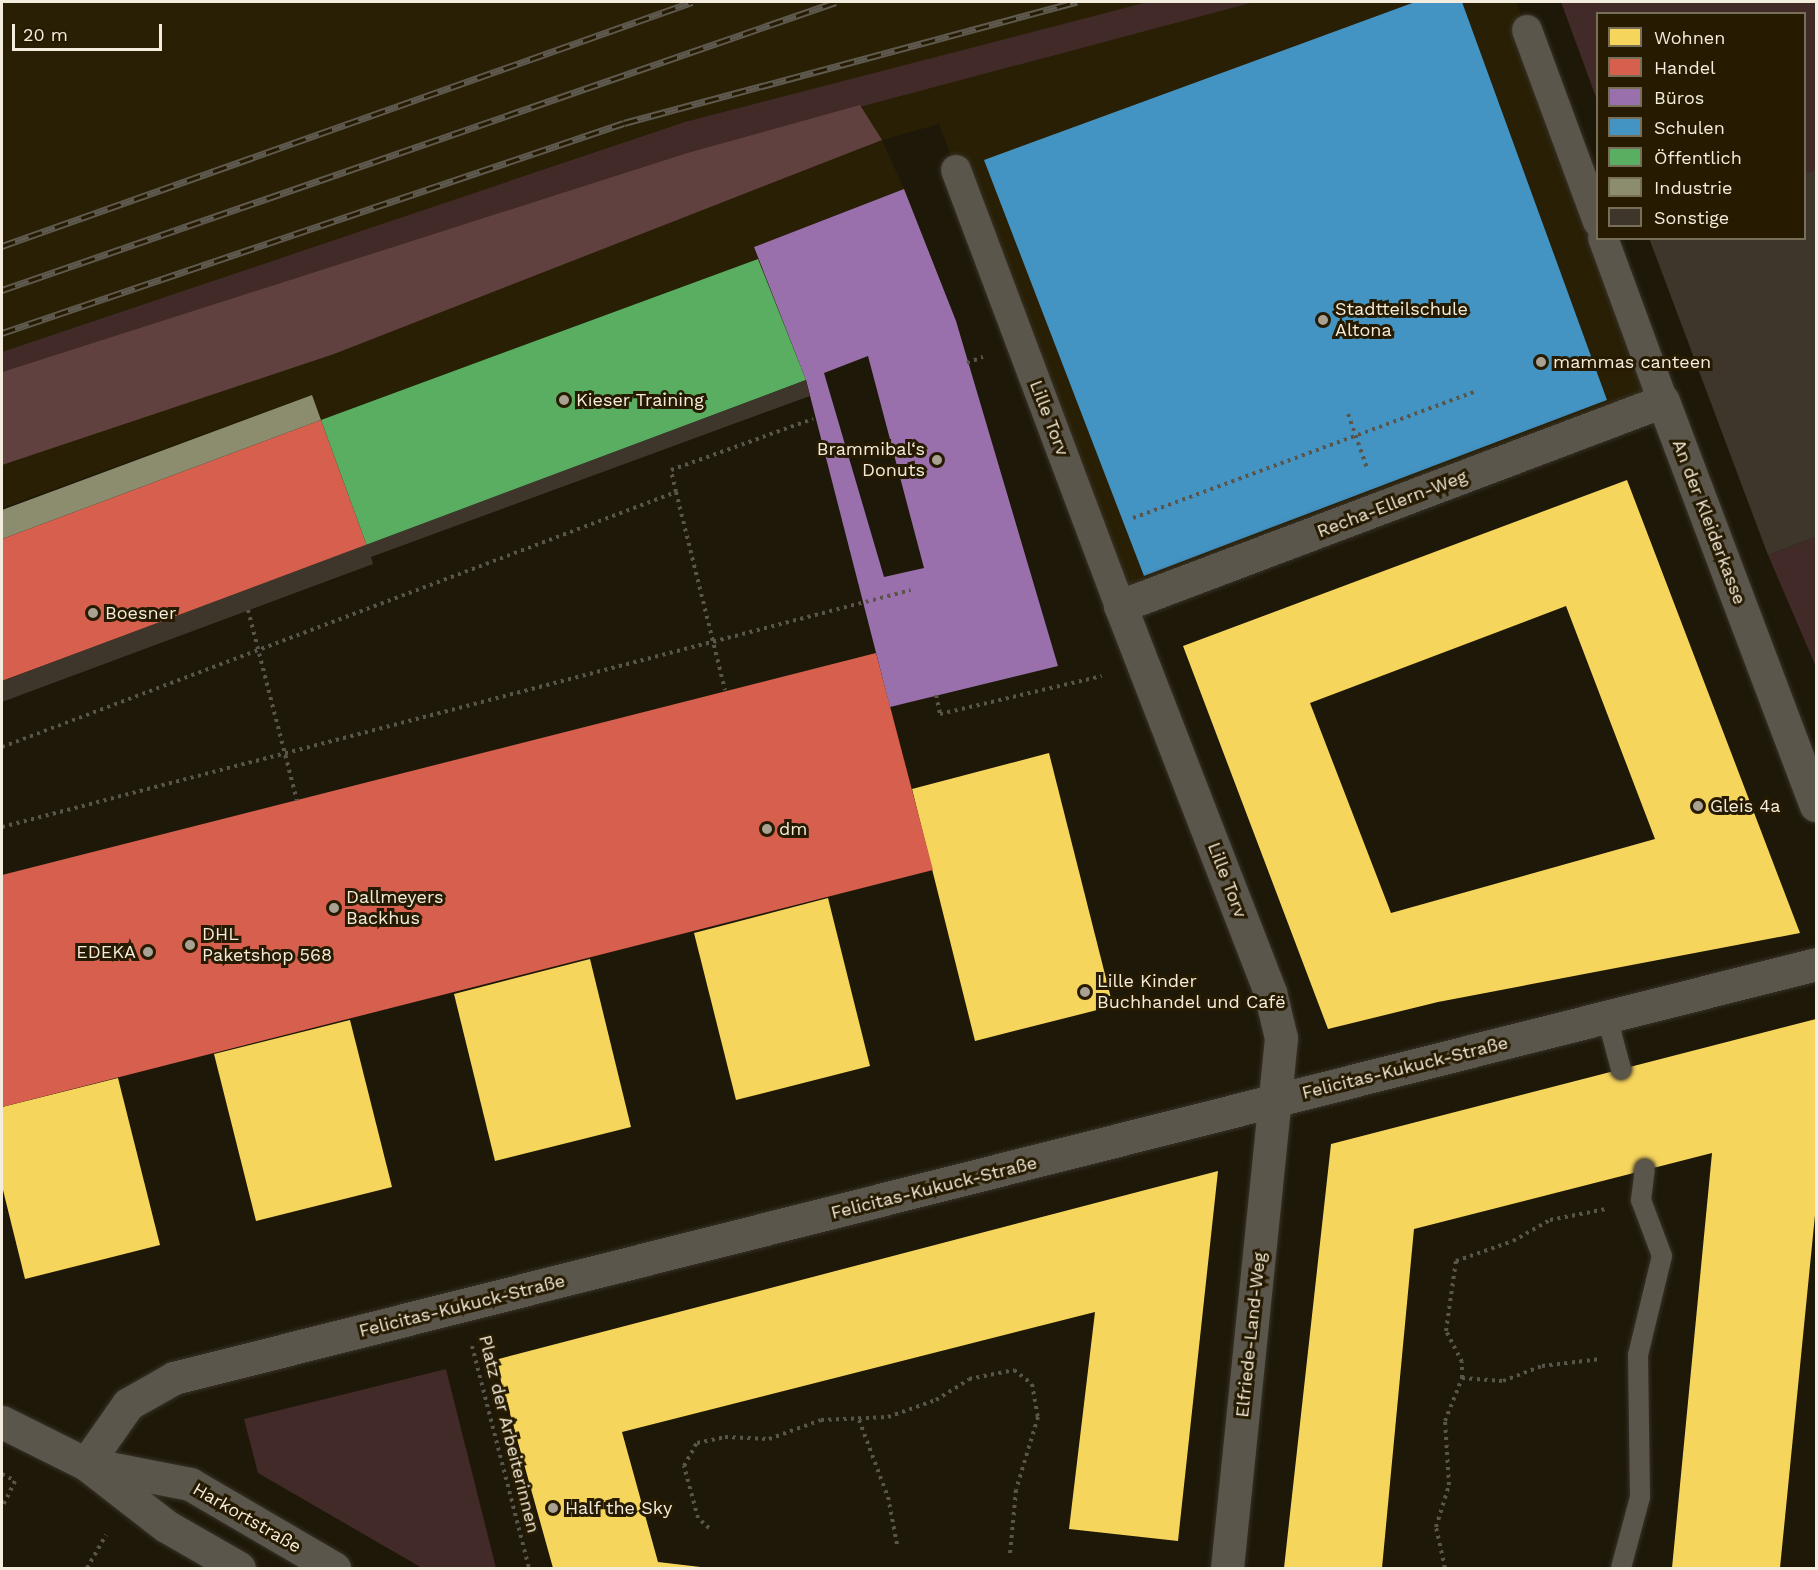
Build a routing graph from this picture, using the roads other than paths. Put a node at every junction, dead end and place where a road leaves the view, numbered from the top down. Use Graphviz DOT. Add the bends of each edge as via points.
graph roads {
  1 [pos="1527,30"];
  2 [pos="956,170"];
  3 [pos="1596,217"];
  4 [pos="1604,240"];
  5 [pos="1663,401"];
  6 [pos="1120,606"];
  7 [pos="1816,804"];
  8 [pos="1816,964"];
  9 [pos="1607,1017"];
  10 [pos="1621,1069"];
  11 [pos="1276,1101"];
  12 [pos="1645,1169"];
  13 [pos="2,1422"];
  14 [pos="86,1464"];
  15 [pos="239,1569"];
  16 [pos="334,1569"];
  17 [pos="1227,1569"];
  18 [pos="1621,1569"];
  1 -- 3 [label="street"];
  2 -- 6 [label="street, Lille Torv"];
  4 -- 5 [label="street, An der Kleiderkasse"];
  5 -- 6 [label="street, Recha-Ellern-Weg"];
  5 -- 7 [label="street, An der Kleiderkasse"];
  6 -- 11 [label="street, Lille Torv" via="1270,992 1281,1038"];
  8 -- 9 [label="street, Felicitas-Kukuck-Straße"];
  9 -- 10 [label="lane"];
  9 -- 11 [label="street, Felicitas-Kukuck-Straße"];
  11 -- 14 [label="street, Felicitas-Kukuck-Straße" via="157,1383 115,1418"];
  11 -- 17 [label="street, Elfriede-Land-Weg"];
  12 -- 18 [label="lane" via="1641,1200 1662,1256 1638,1355 1640,1497"];
  13 -- 14 [label="street, Harkortstraße"];
  14 -- 15 [label="street, Harkortstraße" via="166,1526"];
  14 -- 16 [label="street, Harkortstraße" via="190,1484"];
}
